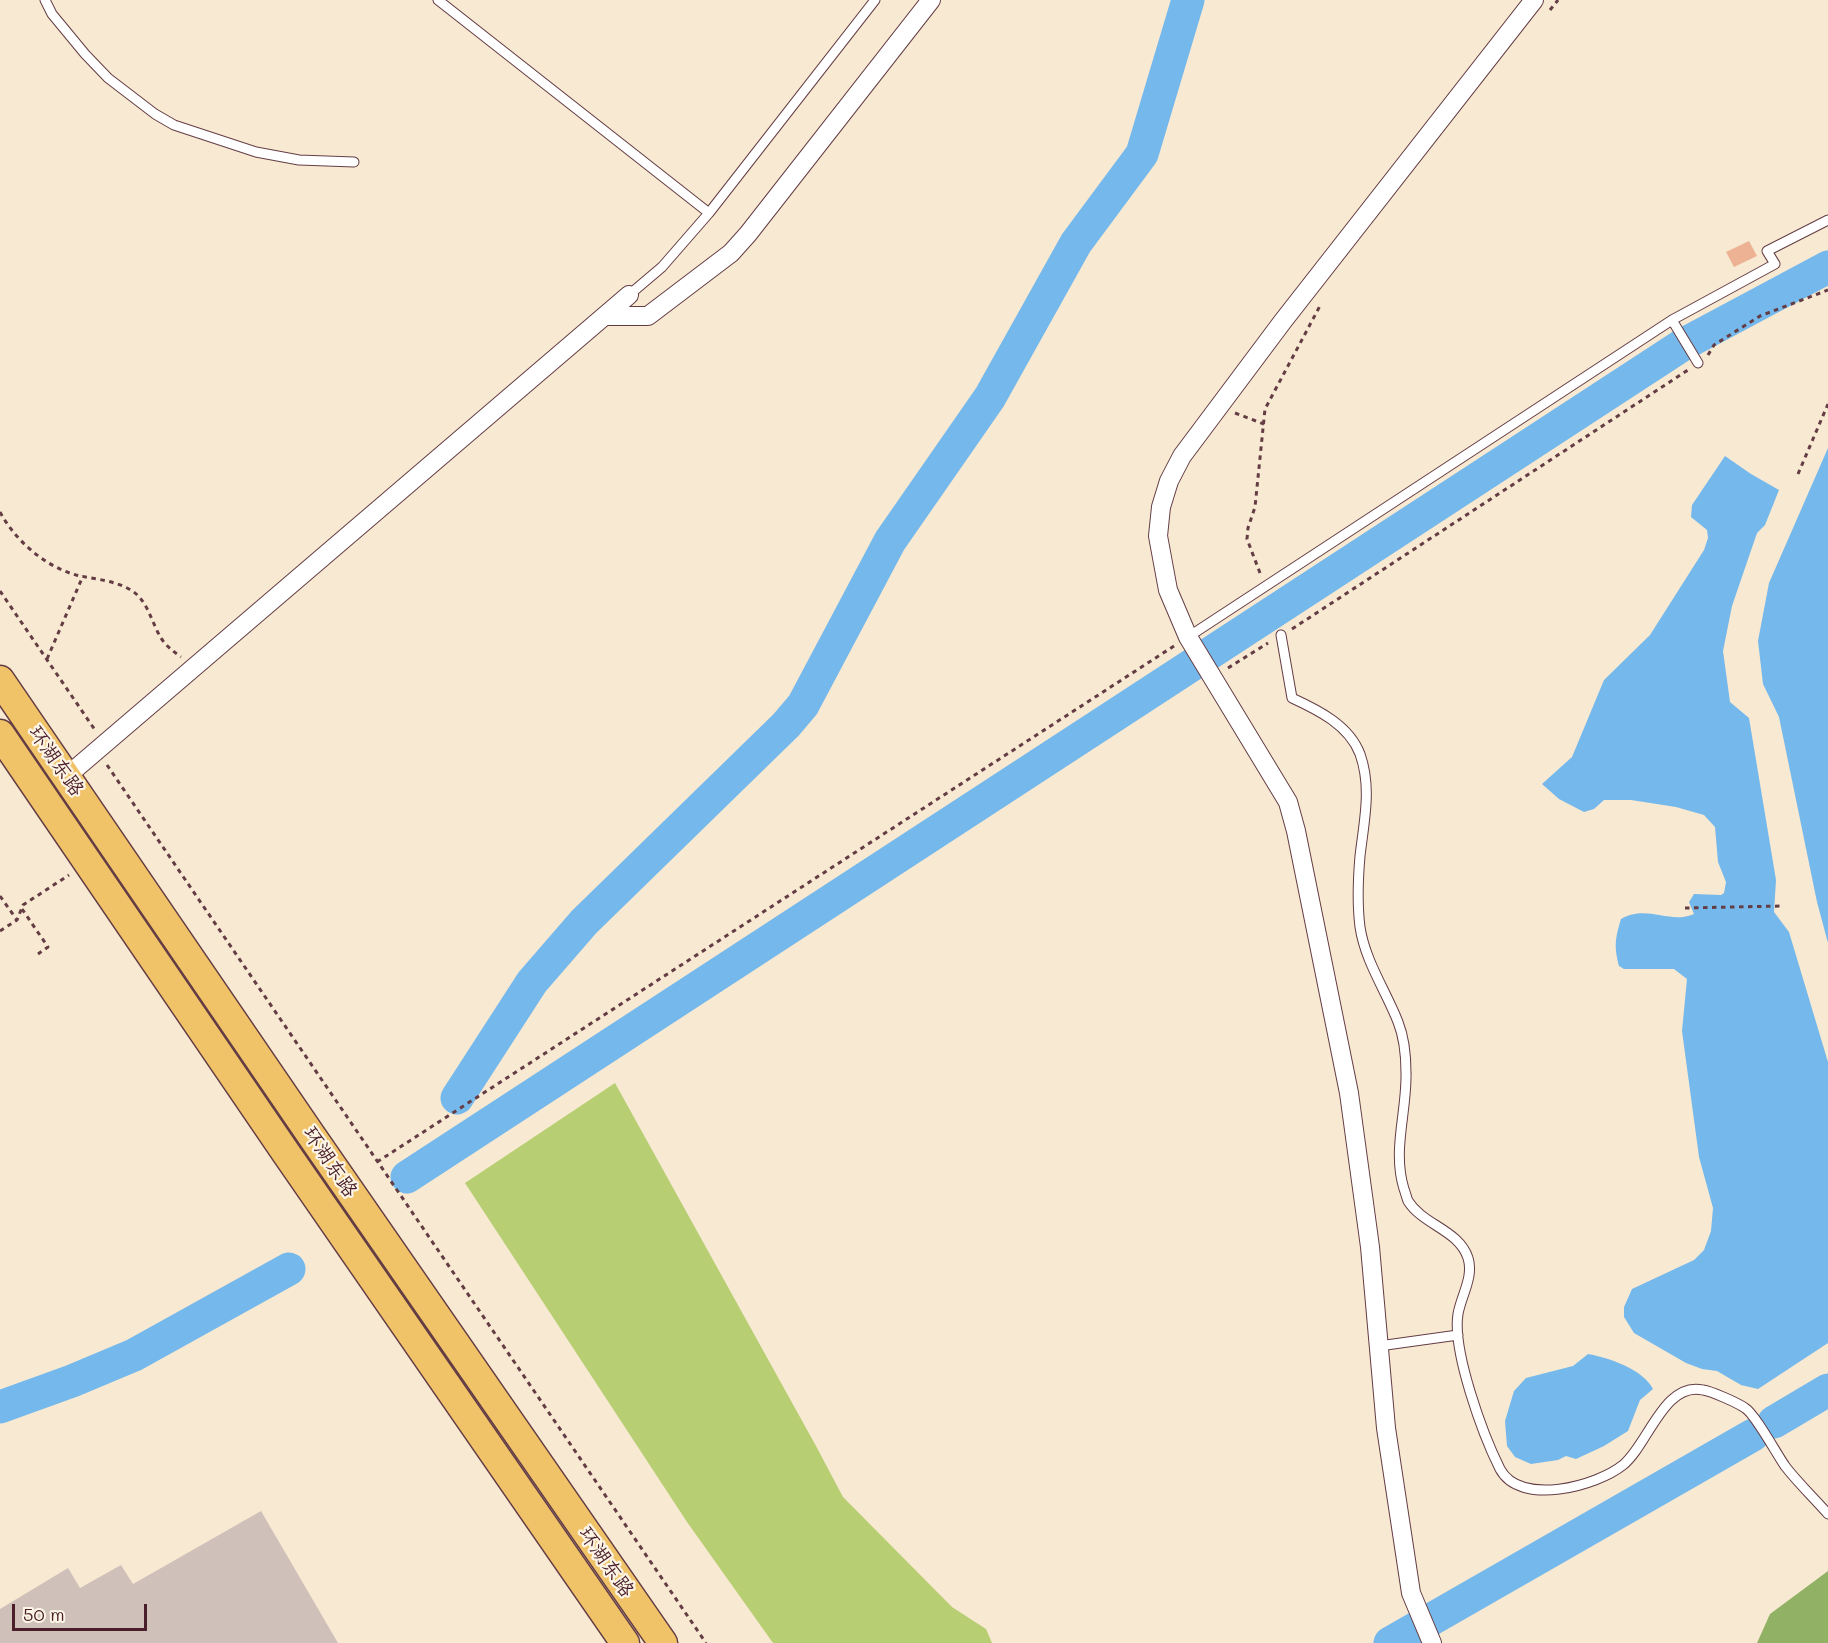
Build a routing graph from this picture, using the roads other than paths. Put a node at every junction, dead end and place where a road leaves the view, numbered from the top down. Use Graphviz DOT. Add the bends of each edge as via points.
graph roads {
  1 [pos="45,0"];
  2 [pos="438,0"];
  3 [pos="875,0"];
  4 [pos="931,0"];
  5 [pos="1534,0"];
  6 [pos="354,162"];
  7 [pos="709,213"];
  8 [pos="1828,220"];
  9 [pos="629,295"];
  10 [pos="605,315"];
  11 [pos="1674,322"];
  12 [pos="1698,363"];
  13 [pos="1281,635"];
  14 [pos="1192,642"];
  15 [pos="0,680"];
  16 [pos="0,734"];
  17 [pos="67,776"];
  18 [pos="1458,1335"];
  19 [pos="1379,1346"];
  20 [pos="1828,1514"];
  21 [pos="625,1643"];
  22 [pos="663,1643"];
  23 [pos="1432,1643"];
  1 -- 6 [label="lane" via="52,14 108,78 174,125 256,152 299,160"];
  2 -- 7 [label="lane"];
  3 -- 7 [label="lane"];
  4 -- 10 [label="street" via="731,253 648,316"];
  5 -- 14 [label="street" via="1182,456 1161,507 1158,536 1168,590"];
  7 -- 9 [label="lane" via="662,267"];
  8 -- 11 [label="lane" via="1767,251 1775,264"];
  9 -- 10 [label="street"];
  10 -- 17 [label="street"];
  11 -- 12 [label="lane"];
  11 -- 14 [label="lane" via="1266,586"];
  13 -- 18 [label="lane" via="1292,698 1321,711 1342,728 1358,749 1365,769 1359,920 1369,958 1400,1026 1405,1052 1400,1175 1408,1200 1425,1218 1458,1241 1468,1257 1469,1273 1457,1316"];
  14 -- 19 [label="street" via="1288,802 1296,831 1349,1093"];
  15 -- 17 [label="main road, 环湖东路"];
  16 -- 21 [label="main road, 环湖东路"];
  17 -- 22 [label="main road, 环湖东路"];
  18 -- 19 [label="lane"];
  18 -- 20 [label="lane" via="1470,1391 1488,1444 1503,1474 1515,1483 1536,1490 1553,1490 1584,1484 1614,1472 1643,1442 1672,1399 1689,1390 1703,1390 1747,1409 1787,1468"];
  19 -- 23 [label="street" via="1386,1428 1411,1593"];
}
